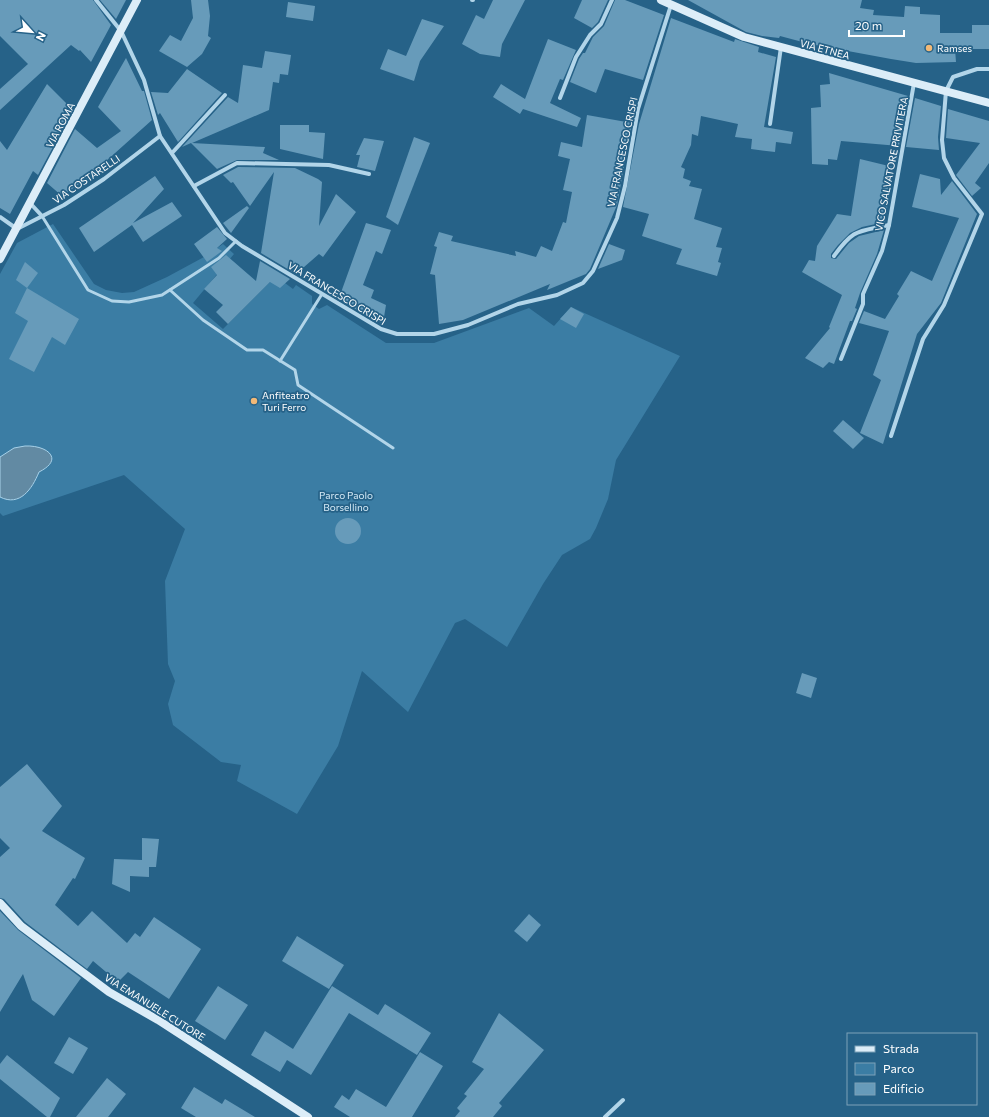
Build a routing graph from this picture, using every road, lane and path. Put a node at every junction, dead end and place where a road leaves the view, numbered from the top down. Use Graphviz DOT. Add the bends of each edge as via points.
graph roads {
  1 [pos="96,0"];
  2 [pos="137,0"];
  3 [pos="612,0"];
  4 [pos="661,0"];
  5 [pos="671,5"];
  6 [pos="121,31"];
  7 [pos="781,48"];
  8 [pos="989,69"];
  9 [pos="914,83"];
  10 [pos="946,91"];
  11 [pos="225,95"];
  12 [pos="560,98"];
  13 [pos="988,105"];
  14 [pos="770,124"];
  15 [pos="160,136"];
  16 [pos="172,153"];
  17 [pos="369,174"];
  18 [pos="194,186"];
  19 [pos="30,203"];
  20 [pos="42,216"];
  21 [pos="0,218"];
  22 [pos="889,225"];
  23 [pos="16,229"];
  24 [pos="236,241"];
  25 [pos="834,256"];
  26 [pos="0,259"];
  27 [pos="170,290"];
  28 [pos="322,294"];
  29 [pos="841,358"];
  30 [pos="280,361"];
  31 [pos="891,436"];
  32 [pos="393,448"];
  33 [pos="0,903"];
  34 [pos="623,1100"];
  35 [pos="308,1117"];
  36 [pos="605,1117"];
  1 -- 6 [label="street, VIA FRANCESCO CRISPI"];
  2 -- 6 [label="main road, VIA ROMA"];
  3 -- 12 [label="street" via="601,24 590,35 576,58"];
  4 -- 5 [label="main road, VIA ETNEA"];
  5 -- 7 [label="main road, VIA ETNEA" via="744,37"];
  5 -- 28 [label="street, VIA FRANCESCO CRISPI" via="638,109 617,218 594,271 583,283 557,295 518,304 468,325 434,334 392,333"];
  6 -- 15 [label="street, VIA FRANCESCO CRISPI" via="144,80"];
  6 -- 19 [label="main road, VIA ROMA"];
  7 -- 9 [label="main road, VIA ETNEA"];
  7 -- 14 [label="street"];
  8 -- 10 [label="street" via="976,69 953,77"];
  9 -- 10 [label="main road, VIA ETNEA"];
  9 -- 22 [label="street, VICO SALVATORE PRIVITERA"];
  10 -- 13 [label="main road, VIA ETNEA"];
  10 -- 31 [label="street" via="942,140 944,158 954,178 982,214 944,305 923,339"];
  11 -- 16 [label="street"];
  15 -- 16 [label="street, VIA FRANCESCO CRISPI"];
  15 -- 20 [label="street, VIA COSTARELLI" via="104,179"];
  16 -- 18 [label="street, VIA FRANCESCO CRISPI"];
  17 -- 18 [label="street" via="329,165 237,163"];
  18 -- 24 [label="street, VIA FRANCESCO CRISPI" via="226,233"];
  19 -- 20 [label="street"];
  19 -- 23 [label="main road, VIA ROMA"];
  20 -- 23 [label="street, VIA COSTARELLI"];
  20 -- 27 [label="lane" via="88,290 112,301 129,302 145,300"];
  21 -- 23 [label="street"];
  22 -- 25 [label="street" via="866,228 846,238"];
  22 -- 29 [label="street, VICO SALVATORE PRIVITERA" via="882,251 863,294 863,304"];
  23 -- 26 [label="main road, VIA ROMA"];
  24 -- 27 [label="lane" via="219,258"];
  24 -- 28 [label="street, VIA FRANCESCO CRISPI"];
  27 -- 30 [label="lane" via="203,320 247,350 263,350"];
  28 -- 30 [label="lane"];
  30 -- 32 [label="lane" via="295,370 298,385"];
  33 -- 35 [label="main road, VIA EMANUELE CUTORE" via="21,926 109,992 158,1020"];
  34 -- 36 [label="street"];
}
